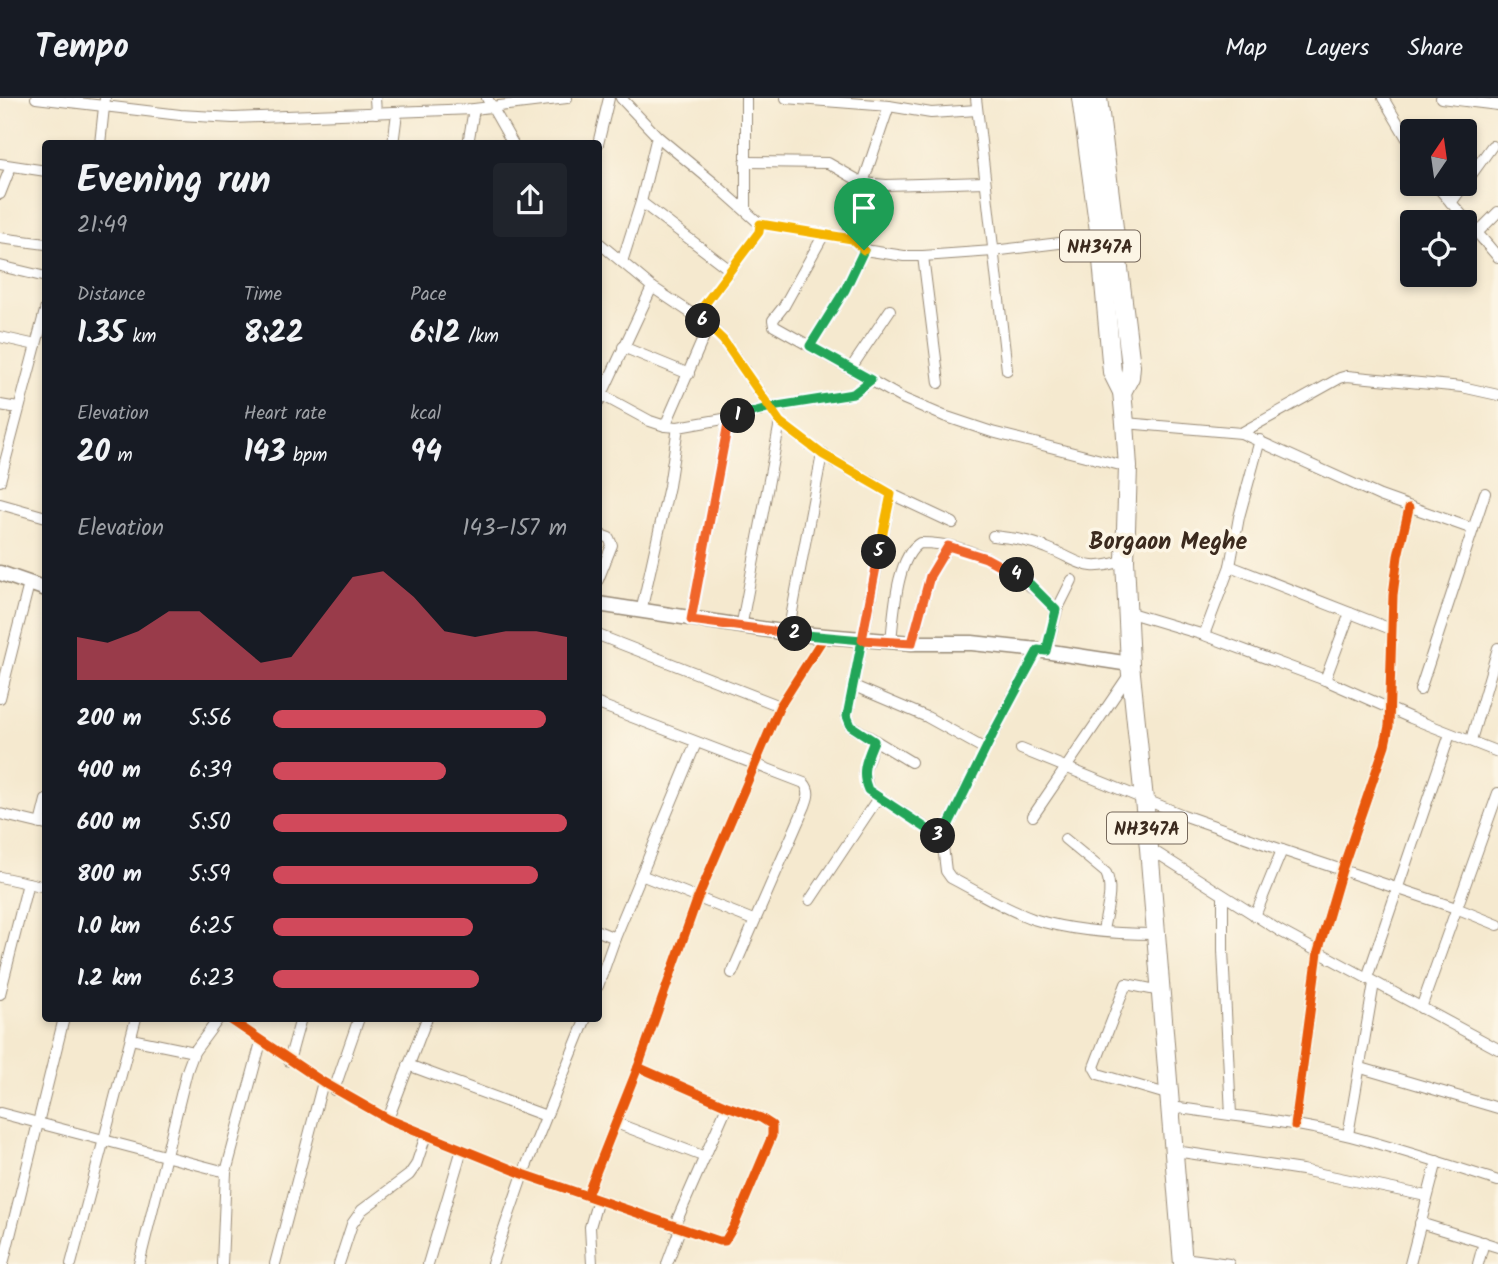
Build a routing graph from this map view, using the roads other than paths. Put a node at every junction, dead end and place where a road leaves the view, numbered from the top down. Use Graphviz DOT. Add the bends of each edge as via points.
graph roads {
  1 [pos="36,98"];
  2 [pos="375,98"];
  3 [pos="567,98"];
  4 [pos="609,98"];
  5 [pos="621,98"];
  6 [pos="746,98"];
  7 [pos="786,98"];
  8 [pos="909,98"];
  9 [pos="976,98"];
  10 [pos="1081,98"];
  11 [pos="1098,98"];
  12 [pos="1383,98"];
  13 [pos="1441,98"];
  14 [pos="105,103"];
  15 [pos="489,103"];
  16 [pos="1498,105"];
  17 [pos="889,106"];
  18 [pos="474,109"];
  19 [pos="910,109"];
  20 [pos="977,110"];
  21 [pos="376,113"];
  22 [pos="397,113"];
  23 [pos="1400,127"];
  24 [pos="657,136"];
  25 [pos="100,140"];
  26 [pos="394,140"];
  27 [pos="469,140"];
  28 [pos="511,140"];
  29 [pos="599,140"];
  30 [pos="1492,146"];
  31 [pos="746,162"];
  32 [pos="5,165"];
  33 [pos="42,170"];
  34 [pos="985,182"];
  35 [pos="863,183"];
  36 [pos="0,194"];
  37 [pos="1445,196"];
  38 [pos="641,202"];
  39 [pos="1451,203"];
  40 [pos="746,210"];
  41 [pos="1457,210"];
  42 [pos="1498,212"];
  43 [pos="760,224"];
  44 [pos="1477,233"];
  45 [pos="824,234"];
  46 [pos="0,238"];
  47 [pos="1100,238"];
  48 [pos="852,239"];
  49 [pos="42,243"];
  50 [pos="602,245"];
  51 [pos="864,250"];
  52 [pos="993,251"];
  53 [pos="923,256"];
  54 [pos="1498,257"];
  55 [pos="622,262"];
  56 [pos="0,266"];
  57 [pos="730,270"];
  58 [pos="42,276"];
  59 [pos="652,287"];
  60 [pos="890,310"];
  61 [pos="696,316"];
  62 [pos="42,322"];
  63 [pos="709,326"];
  64 [pos="0,337"];
  65 [pos="36,345"];
  66 [pos="810,346"];
  67 [pos="623,347"];
  68 [pos="851,368"];
  69 [pos="1007,370"];
  70 [pos="689,374"];
  71 [pos="871,380"];
  72 [pos="939,383"];
  73 [pos="1122,392"];
  74 [pos="602,394"];
  75 [pos="1498,395"];
  76 [pos="602,400"];
  77 [pos="0,405"];
  78 [pos="771,407"];
  79 [pos="18,408"];
  80 [pos="729,418"];
  81 [pos="780,422"];
  82 [pos="1125,424"];
  83 [pos="665,426"];
  84 [pos="678,427"];
  85 [pos="1241,433"];
  86 [pos="1260,440"];
  87 [pos="822,454"];
  88 [pos="1128,467"];
  89 [pos="0,481"];
  90 [pos="1485,493"];
  91 [pos="891,494"];
  92 [pos="0,504"];
  93 [pos="1409,508"];
  94 [pos="42,516"];
  95 [pos="953,523"];
  96 [pos="1473,530"];
  97 [pos="602,535"];
  98 [pos="993,536"];
  99 [pos="948,546"];
  100 [pos="1125,560"];
  101 [pos="1230,566"];
  102 [pos="602,570"];
  103 [pos="0,573"];
  104 [pos="1072,580"];
  105 [pos="29,584"];
  106 [pos="42,588"];
  107 [pos="602,605"];
  108 [pos="1056,610"];
  109 [pos="640,612"];
  110 [pos="1127,612"];
  111 [pos="1350,613"];
  112 [pos="691,620"];
  113 [pos="741,628"];
  114 [pos="1391,629"];
  115 [pos="788,634"];
  116 [pos="1204,635"];
  117 [pos="602,637"];
  118 [pos="824,637"];
  119 [pos="862,640"];
  120 [pos="891,641"];
  121 [pos="912,643"];
  122 [pos="1498,649"];
  123 [pos="1042,651"];
  124 [pos="1130,669"];
  125 [pos="1325,680"];
  126 [pos="1487,685"];
  127 [pos="854,686"];
  128 [pos="1498,689"];
  129 [pos="1420,690"];
  130 [pos="0,698"];
  131 [pos="602,706"];
  132 [pos="780,706"];
  133 [pos="1390,708"];
  134 [pos="1450,734"];
  135 [pos="1471,740"];
  136 [pos="874,741"];
  137 [pos="696,743"];
  138 [pos="985,749"];
  139 [pos="1021,749"];
  140 [pos="1498,752"];
  141 [pos="911,762"];
  142 [pos="756,766"];
  143 [pos="1066,766"];
  144 [pos="1498,793"];
  145 [pos="878,798"];
  146 [pos="1144,800"];
  147 [pos="0,814"];
  148 [pos="1033,816"];
  149 [pos="42,824"];
  150 [pos="942,838"];
  151 [pos="1065,839"];
  152 [pos="1149,848"];
  153 [pos="1282,850"];
  154 [pos="1342,870"];
  155 [pos="641,875"];
  156 [pos="0,877"];
  157 [pos="28,883"];
  158 [pos="42,886"];
  159 [pos="1397,888"];
  160 [pos="1223,896"];
  161 [pos="697,900"];
  162 [pos="810,900"];
  163 [pos="1456,908"];
  164 [pos="1255,916"];
  165 [pos="754,920"];
  166 [pos="1498,925"];
  167 [pos="1103,931"];
  168 [pos="602,933"];
  169 [pos="1156,934"];
  170 [pos="615,938"];
  171 [pos="1318,952"];
  172 [pos="732,973"];
  173 [pos="602,975"];
  174 [pos="1371,981"];
  175 [pos="1161,991"];
  176 [pos="0,994"];
  177 [pos="1421,1008"];
  178 [pos="63,1022"];
  179 [pos="135,1022"];
  180 [pos="216,1022"];
  181 [pos="234,1022"];
  182 [pos="300,1022"];
  183 [pos="358,1022"];
  184 [pos="424,1022"];
  185 [pos="584,1022"];
  186 [pos="131,1039"];
  187 [pos="261,1042"];
  188 [pos="1498,1049"];
  189 [pos="194,1052"];
  190 [pos="289,1061"];
  191 [pos="408,1065"];
  192 [pos="638,1067"];
  193 [pos="1360,1068"];
  194 [pos="323,1082"];
  195 [pos="334,1090"];
  196 [pos="1170,1101"];
  197 [pos="727,1106"];
  198 [pos="1498,1108"];
  199 [pos="0,1113"];
  200 [pos="1231,1115"];
  201 [pos="546,1116"];
  202 [pos="388,1119"];
  203 [pos="616,1123"];
  204 [pos="37,1124"];
  205 [pos="1295,1126"];
  206 [pos="426,1135"];
  207 [pos="1348,1135"];
  208 [pos="103,1141"];
  209 [pos="462,1149"];
  210 [pos="1175,1151"];
  211 [pos="165,1157"];
  212 [pos="705,1157"];
  213 [pos="1437,1161"];
  214 [pos="226,1172"];
  215 [pos="523,1174"];
  216 [pos="1498,1181"];
  217 [pos="587,1195"];
  218 [pos="1426,1196"];
  219 [pos="598,1199"];
  220 [pos="1420,1223"];
  221 [pos="677,1228"];
  222 [pos="1484,1242"];
  223 [pos="1498,1247"];
  224 [pos="1183,1261"];
  225 [pos="3,1264"];
  226 [pos="71,1264"];
  227 [pos="139,1264"];
  228 [pos="222,1264"];
  229 [pos="275,1264"];
  230 [pos="339,1264"];
  231 [pos="428,1264"];
  232 [pos="492,1264"];
  233 [pos="592,1264"];
  234 [pos="667,1264"];
  235 [pos="1229,1264"];
  236 [pos="1410,1264"];
  237 [pos="1478,1264"];
  1 -- 14 [label="street"];
  2 -- 21 [label="street"];
  3 -- 15 [label="street"];
  4 -- 29 [label="street"];
  5 -- 24 [label="street"];
  6 -- 31 [label="street"];
  7 -- 17 [label="street"];
  8 -- 19 [label="street"];
  9 -- 20 [label="street"];
  10 -- 47 [label="highway, NH347A"];
  11 -- 73 [label="highway, NH347A" via="1131,366"];
  12 -- 23 [label="street"];
  13 -- 16 [label="street"];
  14 -- 21 [label="street" via="180,116"];
  14 -- 25 [label="street"];
  15 -- 18 [label="street"];
  15 -- 28 [label="street"];
  17 -- 19 [label="street"];
  17 -- 35 [label="street"];
  18 -- 22 [label="street"];
  18 -- 27 [label="street"];
  19 -- 20 [label="street" via="931,113"];
  20 -- 34 [label="street"];
  21 -- 22 [label="street"];
  22 -- 26 [label="street"];
  24 -- 38 [label="street"];
  24 -- 40 [label="street"];
  30 -- 39 [label="street"];
  31 -- 35 [label="street" via="828,163"];
  31 -- 40 [label="street"];
  32 -- 33 [label="street"];
  32 -- 36 [label="street"];
  34 -- 35 [label="street"];
  34 -- 52 [label="street"];
  35 -- 48 [label="street" via="850,212"];
  37 -- 39 [label="street"];
  38 -- 55 [label="street"];
  38 -- 57 [label="street"];
  39 -- 41 [label="street"];
  40 -- 43 [label="street"];
  42 -- 44 [label="street"];
  43 -- 45 [label="street"];
  43 -- 57 [label="street" via="759,232"];
  44 -- 54 [label="street"];
  45 -- 48 [label="street"];
  45 -- 66 [label="street" via="773,323"];
  46 -- 49 [label="street"];
  47 -- 52 [label="street"];
  47 -- 73 [label="highway, NH347A" via="1112,372"];
  48 -- 51 [label="street"];
  50 -- 55 [label="street"];
  51 -- 53 [label="street"];
  51 -- 66 [label="street"];
  52 -- 53 [label="street"];
  52 -- 69 [label="street"];
  53 -- 72 [label="street"];
  55 -- 59 [label="street"];
  56 -- 58 [label="street"];
  57 -- 61 [label="street"];
  59 -- 61 [label="street"];
  59 -- 67 [label="street"];
  60 -- 68 [label="street"];
  61 -- 63 [label="street"];
  62 -- 65 [label="street"];
  63 -- 70 [label="street"];
  63 -- 78 [label="street"];
  64 -- 65 [label="street"];
  65 -- 79 [label="street"];
  66 -- 68 [label="street"];
  67 -- 70 [label="street"];
  67 -- 74 [label="street"];
  68 -- 71 [label="street"];
  70 -- 83 [label="street"];
  71 -- 78 [label="street" via="853,394"];
  71 -- 88 [label="street" via="944,416"];
  73 -- 82 [label="highway, NH347A"];
  75 -- 85 [label="street" via="1347,376"];
  76 -- 83 [label="street"];
  77 -- 79 [label="street"];
  78 -- 80 [label="street"];
  78 -- 81 [label="street"];
  79 -- 89 [label="street"];
  80 -- 84 [label="street"];
  80 -- 112 [label="street"];
  81 -- 87 [label="street"];
  81 -- 113 [label="street"];
  82 -- 85 [label="street"];
  82 -- 88 [label="highway, NH347A"];
  83 -- 84 [label="street"];
  84 -- 109 [label="street"];
  85 -- 86 [label="street"];
  86 -- 93 [label="street"];
  86 -- 101 [label="street"];
  87 -- 91 [label="street"];
  87 -- 115 [label="street"];
  88 -- 100 [label="highway, NH347A"];
  90 -- 96 [label="street"];
  91 -- 95 [label="street"];
  91 -- 119 [label="street"];
  92 -- 94 [label="street"];
  93 -- 96 [label="street"];
  93 -- 114 [label="street" via="1398,556"];
  96 -- 129 [label="street"];
  97 -- 102 [label="street" via="612,545"];
  98 -- 100 [label="street" via="1032,542 1091,568"];
  99 -- 108 [label="street" via="986,558 1020,576"];
  99 -- 120 [label="street" via="920,542 911,550 898,588"];
  99 -- 121 [label="street" via="928,583"];
  100 -- 110 [label="highway, NH347A"];
  101 -- 111 [label="street"];
  101 -- 116 [label="street"];
  103 -- 105 [label="street"];
  104 -- 108 [label="street"];
  105 -- 106 [label="street"];
  105 -- 130 [label="street"];
  107 -- 109 [label="street"];
  108 -- 123 [label="street"];
  109 -- 112 [label="street"];
  110 -- 116 [label="street"];
  110 -- 124 [label="highway, NH347A"];
  111 -- 114 [label="street"];
  111 -- 125 [label="street"];
  112 -- 113 [label="street"];
  113 -- 115 [label="street"];
  114 -- 133 [label="street"];
  115 -- 118 [label="street"];
  116 -- 125 [label="street"];
  117 -- 132 [label="street"];
  118 -- 119 [label="street"];
  118 -- 132 [label="street"];
  119 -- 120 [label="street"];
  119 -- 127 [label="street"];
  120 -- 121 [label="street"];
  121 -- 123 [label="street" via="972,643"];
  122 -- 126 [label="street"];
  123 -- 124 [label="street"];
  123 -- 138 [label="street"];
  124 -- 143 [label="street"];
  124 -- 146 [label="highway, NH347A"];
  125 -- 133 [label="street"];
  126 -- 128 [label="street"];
  126 -- 135 [label="street"];
  127 -- 136 [label="street" via="848,722"];
  127 -- 138 [label="street" via="927,717"];
  131 -- 137 [label="street"];
  132 -- 142 [label="street"];
  133 -- 134 [label="street"];
  133 -- 154 [label="street" via="1385,745"];
  134 -- 135 [label="street"];
  134 -- 159 [label="street"];
  135 -- 140 [label="street"];
  136 -- 141 [label="street"];
  136 -- 145 [label="street" via="865,763 864,782"];
  137 -- 142 [label="street"];
  137 -- 155 [label="street"];
  138 -- 150 [label="street"];
  139 -- 143 [label="street"];
  142 -- 161 [label="street"];
  142 -- 165 [label="street" via="804,783 809,792"];
  143 -- 146 [label="street"];
  143 -- 148 [label="street"];
  144 -- 163 [label="street"];
  145 -- 150 [label="street"];
  145 -- 162 [label="street"];
  146 -- 152 [label="highway, NH347A"];
  146 -- 153 [label="street"];
  147 -- 149 [label="street"];
  150 -- 167 [label="street" via="951,878 1031,918"];
  151 -- 167 [label="street" via="1109,879"];
  152 -- 160 [label="street"];
  152 -- 169 [label="highway, NH347A"];
  153 -- 154 [label="street"];
  153 -- 164 [label="street"];
  154 -- 159 [label="street"];
  154 -- 171 [label="street"];
  155 -- 161 [label="street"];
  155 -- 170 [label="street"];
  156 -- 157 [label="street"];
  157 -- 158 [label="street"];
  157 -- 176 [label="street"];
  159 -- 163 [label="street"];
  159 -- 174 [label="street"];
  160 -- 164 [label="street"];
  160 -- 200 [label="street"];
  161 -- 165 [label="street"];
  161 -- 192 [label="street"];
  163 -- 166 [label="street"];
  163 -- 177 [label="street"];
  164 -- 171 [label="street"];
  165 -- 172 [label="street"];
  167 -- 169 [label="street"];
  168 -- 170 [label="street"];
  169 -- 175 [label="highway, NH347A"];
  170 -- 173 [label="street"];
  171 -- 174 [label="street"];
  171 -- 205 [label="street"];
  174 -- 177 [label="street"];
  174 -- 193 [label="street"];
  175 -- 196 [label="highway, NH347A"];
  175 -- 196 [label="street" via="1126,984 1094,1067 1098,1074"];
  177 -- 188 [label="street"];
  178 -- 204 [label="street"];
  179 -- 186 [label="street"];
  180 -- 189 [label="street"];
  181 -- 187 [label="street"];
  182 -- 190 [label="street"];
  183 -- 195 [label="street"];
  184 -- 191 [label="street"];
  185 -- 201 [label="street"];
  186 -- 189 [label="street"];
  186 -- 208 [label="street"];
  187 -- 190 [label="street"];
  187 -- 214 [label="street"];
  189 -- 211 [label="street"];
  190 -- 194 [label="street"];
  191 -- 201 [label="street"];
  191 -- 202 [label="street"];
  192 -- 197 [label="street"];
  192 -- 203 [label="street"];
  193 -- 198 [label="street"];
  193 -- 207 [label="street"];
  194 -- 195 [label="street"];
  194 -- 229 [label="street"];
  195 -- 202 [label="street"];
  196 -- 200 [label="street"];
  196 -- 210 [label="highway, NH347A"];
  197 -- 212 [label="street"];
  197 -- 221 [label="street" via="768,1121 772,1136 725,1241"];
  199 -- 204 [label="street"];
  200 -- 205 [label="street"];
  201 -- 215 [label="street"];
  202 -- 206 [label="street"];
  203 -- 212 [label="street"];
  203 -- 217 [label="street"];
  204 -- 208 [label="street"];
  204 -- 225 [label="street"];
  205 -- 207 [label="street"];
  206 -- 209 [label="street"];
  206 -- 230 [label="street" via="409,1174 362,1210 352,1224"];
  207 -- 213 [label="street"];
  208 -- 211 [label="street"];
  208 -- 226 [label="street"];
  209 -- 215 [label="street"];
  209 -- 231 [label="street"];
  210 -- 218 [label="street" via="1303,1170"];
  210 -- 224 [label="highway, NH347A"];
  211 -- 214 [label="street"];
  211 -- 227 [label="street"];
  212 -- 221 [label="street"];
  213 -- 216 [label="street"];
  213 -- 218 [label="street"];
  214 -- 228 [label="street"];
  215 -- 217 [label="street"];
  215 -- 232 [label="street"];
  217 -- 219 [label="street"];
  218 -- 220 [label="street"];
  219 -- 221 [label="street"];
  219 -- 233 [label="street" via="590,1227"];
  220 -- 222 [label="street"];
  220 -- 236 [label="street"];
  221 -- 234 [label="street"];
  222 -- 223 [label="street"];
  222 -- 237 [label="street"];
  224 -- 235 [label="street"];
}
